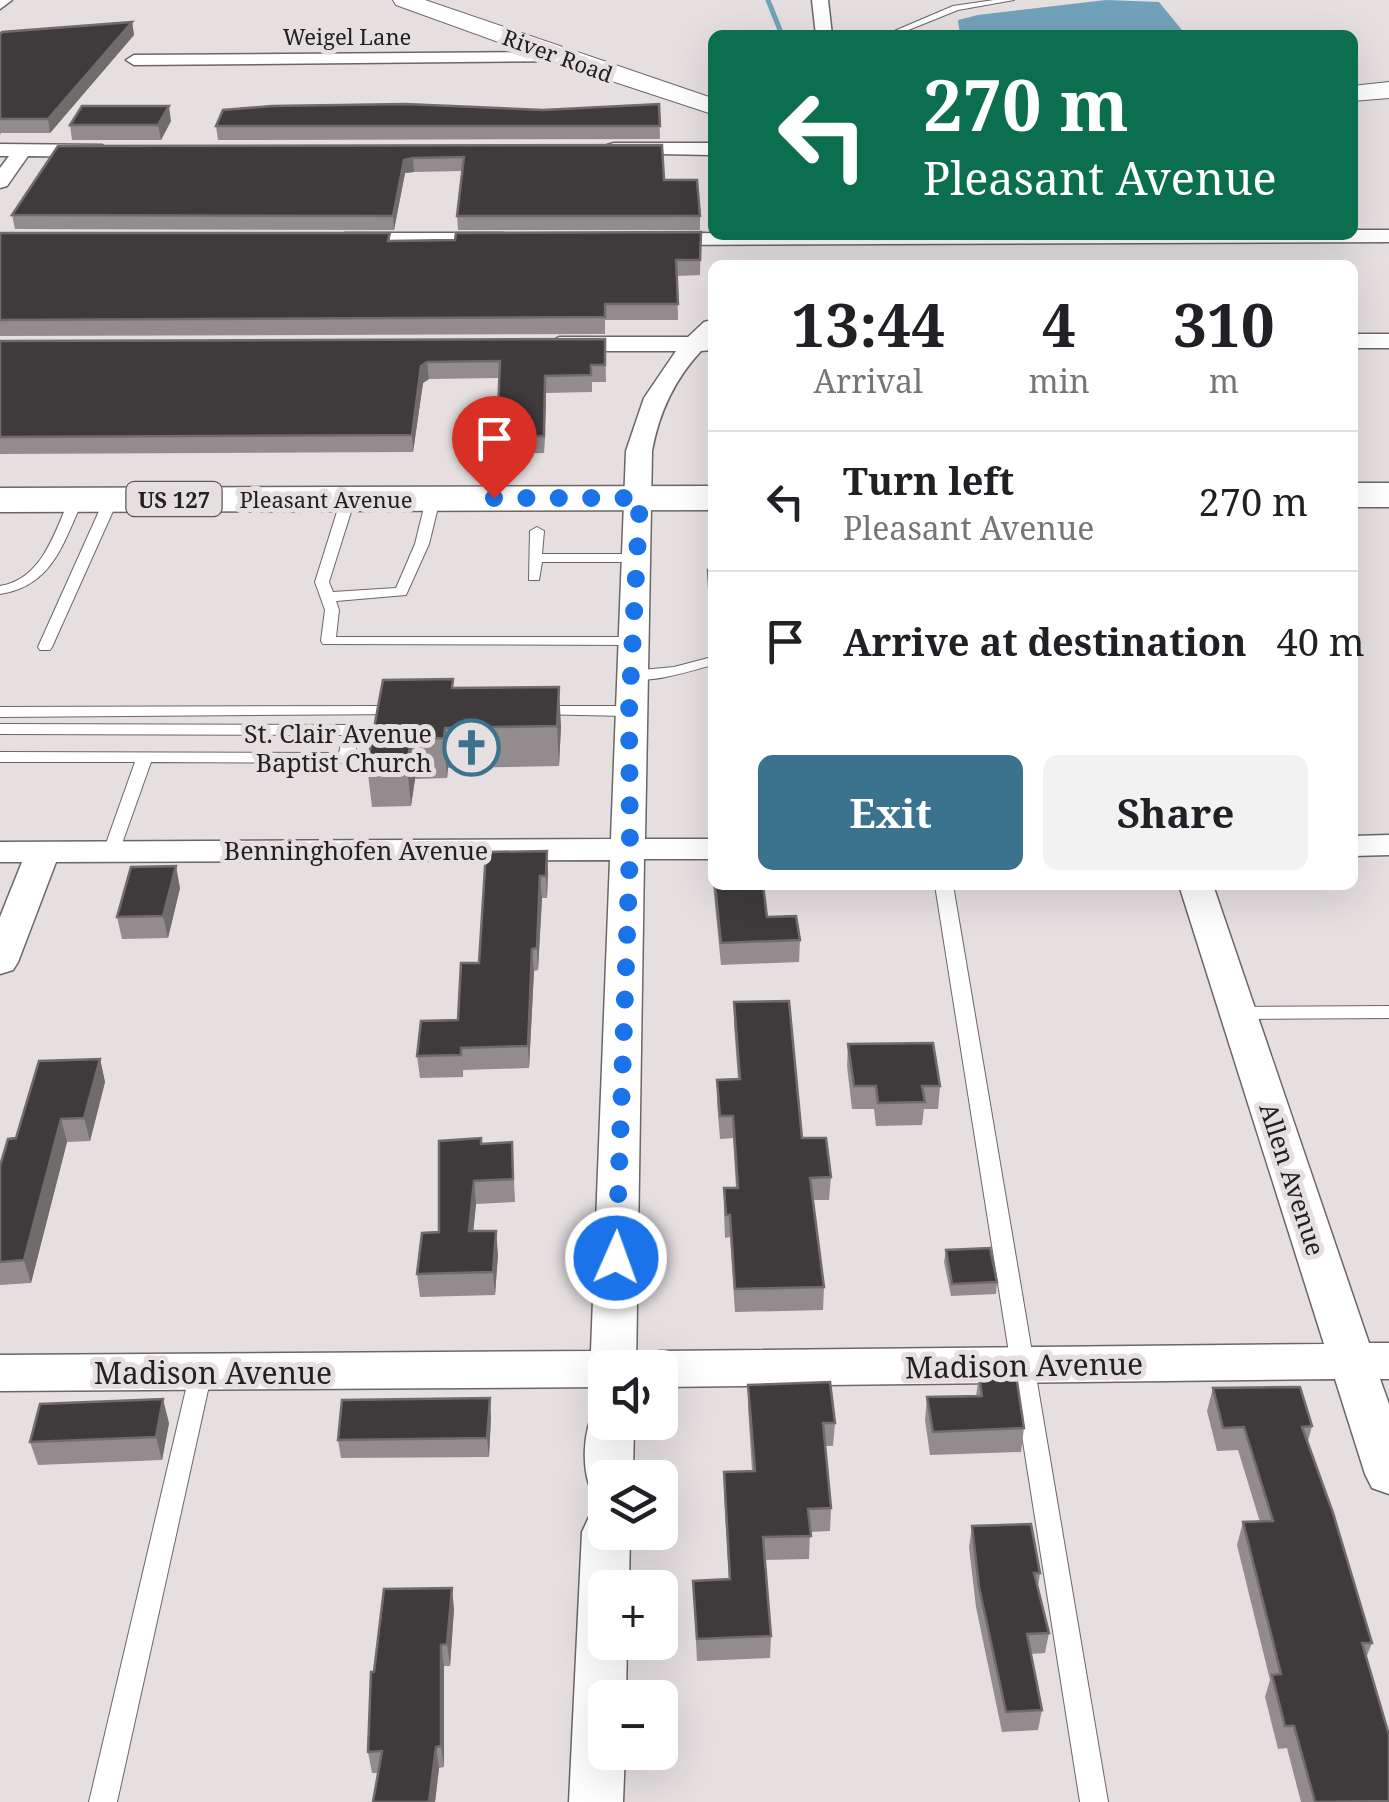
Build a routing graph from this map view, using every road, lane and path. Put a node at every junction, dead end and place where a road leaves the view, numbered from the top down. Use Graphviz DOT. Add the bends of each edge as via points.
graph roads {
  1 [pos="404,0"];
  2 [pos="820,0"];
  3 [pos="1010,0"];
  4 [pos="823,30"];
  5 [pos="901,30"];
  6 [pos="562,58"];
  7 [pos="134,60"];
  8 [pos="1389,90"];
  9 [pos="1358,93"];
  10 [pos="708,105"];
  11 [pos="589,149"];
  12 [pos="0,150"];
  13 [pos="708,150"];
  14 [pos="22,151"];
  15 [pos="119,151"];
  16 [pos="0,182"];
  17 [pos="1358,236"];
  18 [pos="1389,236"];
  19 [pos="708,238"];
  20 [pos="333,239"];
  21 [pos="528,239"];
  22 [pos="626,239"];
  23 [pos="706,338"];
  24 [pos="1358,341"];
  25 [pos="1389,341"];
  26 [pos="540,344"];
  27 [pos="1358,495"];
  28 [pos="1389,495"];
  29 [pos="640,498"];
  30 [pos="708,498"];
  31 [pos="348,499"];
  32 [pos="433,499"];
  33 [pos="0,500"];
  34 [pos="93,500"];
  35 [pos="537,531"];
  36 [pos="535,558"];
  37 [pos="637,558"];
  38 [pos="534,576"];
  39 [pos="8,590"];
  40 [pos="327,597"];
  41 [pos="0,606"];
  42 [pos="44,647"];
  43 [pos="708,662"];
  44 [pos="631,676"];
  45 [pos="360,711"];
  46 [pos="419,711"];
  47 [pos="518,711"];
  48 [pos="0,712"];
  49 [pos="0,729"];
  50 [pos="352,730"];
  51 [pos="0,757"];
  52 [pos="145,758"];
  53 [pos="1389,845"];
  54 [pos="1358,846"];
  55 [pos="708,848"];
  56 [pos="630,849"];
  57 [pos="0,852"];
  58 [pos="42,852"];
  59 [pos="112,852"];
  60 [pos="945,890"];
  61 [pos="1198,890"];
  62 [pos="0,962"];
  63 [pos="1389,1012"];
  64 [pos="1238,1013"];
  65 [pos="614,1350"];
  66 [pos="1371,1361"];
  67 [pos="1024,1365"];
  68 [pos="678,1368"];
  69 [pos="588,1369"];
  70 [pos="201,1372"];
  71 [pos="0,1373"];
  72 [pos="1389,1474"];
  73 [pos="605,1550"];
  74 [pos="103,1802"];
  75 [pos="596,1802"];
  76 [pos="1094,1802"];
  1 -- 6 [label="street, River Road"];
  2 -- 4 [label="street"];
  3 -- 5 [label="lane" via="956,8"];
  6 -- 7 [label="street, Weigel Lane"];
  6 -- 10 [label="street, River Road"];
  8 -- 9 [label="street"];
  11 -- 13 [label="street"];
  12 -- 14 [label="street"];
  14 -- 15 [label="street"];
  14 -- 16 [label="street"];
  17 -- 18 [label="street"];
  19 -- 22 [label="street"];
  20 -- 21 [label="street"];
  23 -- 26 [label="street"];
  23 -- 29 [label="street" via="664,381 650,406 639,451"];
  24 -- 25 [label="street"];
  27 -- 28 [label="main road"];
  29 -- 30 [label="main road, Pleasant Avenue / US 127"];
  29 -- 32 [label="main road, Pleasant Avenue / US 127"];
  29 -- 37 [label="street"];
  31 -- 32 [label="main road, Pleasant Avenue / US 127"];
  31 -- 34 [label="main road, Pleasant Avenue / US 127"];
  31 -- 40 [label="lane" via="322,582"];
  32 -- 40 [label="lane" via="401,592"];
  33 -- 34 [label="main road, Pleasant Avenue / US 127"];
  34 -- 39 [label="lane" via="40,572"];
  34 -- 42 [label="lane"];
  35 -- 36 [label="lane"];
  36 -- 37 [label="lane"];
  36 -- 38 [label="lane"];
  37 -- 44 [label="street"];
  39 -- 41 [label="lane"];
  40 -- 44 [label="lane" via="328,641"];
  43 -- 44 [label="lane"];
  44 -- 47 [label="lane"];
  44 -- 56 [label="street"];
  45 -- 46 [label="lane"];
  45 -- 48 [label="lane"];
  45 -- 50 [label="lane"];
  49 -- 50 [label="lane"];
  50 -- 52 [label="lane" via="346,758"];
  51 -- 52 [label="lane"];
  52 -- 59 [label="lane"];
  53 -- 54 [label="street"];
  55 -- 56 [label="street, Benninghofen Avenue"];
  56 -- 59 [label="street, Benninghofen Avenue"];
  56 -- 65 [label="street"];
  57 -- 58 [label="street, Benninghofen Avenue"];
  58 -- 59 [label="street, Benninghofen Avenue"];
  58 -- 62 [label="street"];
  60 -- 67 [label="lane"];
  61 -- 64 [label="street, Allen Avenue"];
  63 -- 64 [label="lane"];
  64 -- 66 [label="street, Allen Avenue"];
  66 -- 67 [label="street, Madison Avenue"];
  66 -- 72 [label="street, Allen Avenue"];
  67 -- 68 [label="street, Madison Avenue"];
  67 -- 76 [label="lane"];
  69 -- 70 [label="street, Madison Avenue"];
  70 -- 71 [label="street, Madison Avenue"];
  70 -- 74 [label="lane"];
  73 -- 75 [label="street"];
}
